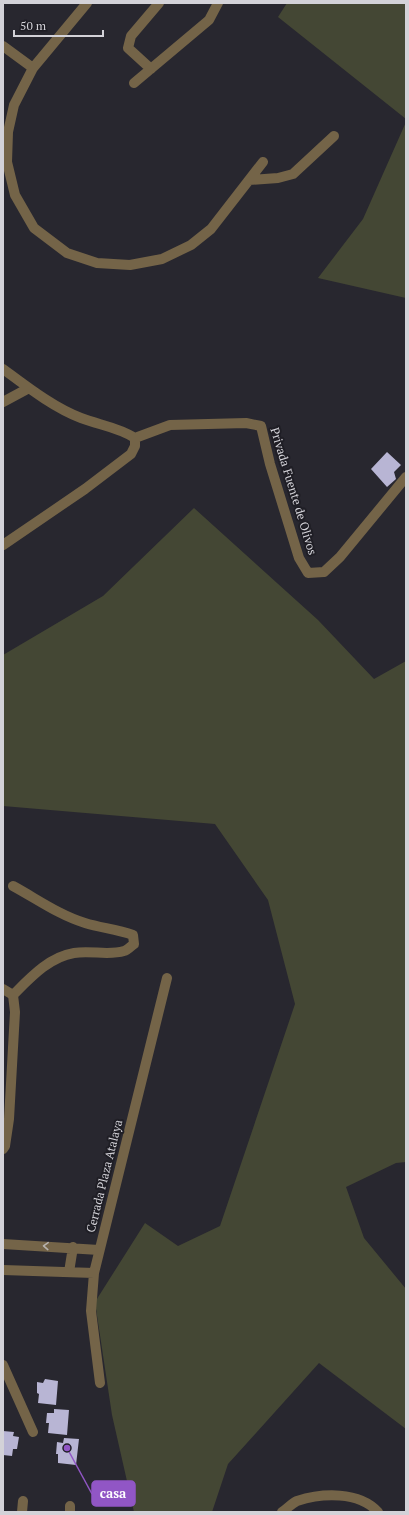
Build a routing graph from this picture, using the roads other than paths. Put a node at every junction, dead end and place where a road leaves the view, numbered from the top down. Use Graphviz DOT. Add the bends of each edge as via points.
graph roads {
  1 [pos="87,3"];
  2 [pos="159,3"];
  3 [pos="218,3"];
  4 [pos="3,46"];
  5 [pos="33,68"];
  6 [pos="150,69"];
  7 [pos="134,83"];
  8 [pos="334,136"];
  9 [pos="263,162"];
  10 [pos="249,180"];
  11 [pos="3,369"];
  12 [pos="29,388"];
  13 [pos="3,402"];
  14 [pos="135,438"];
  15 [pos="406,477"];
  16 [pos="3,545"];
  17 [pos="14,886"];
  18 [pos="167,978"];
  19 [pos="3,989"];
  20 [pos="13,995"];
  21 [pos="6,1118"];
  22 [pos="3,1149"];
  23 [pos="3,1244"];
  24 [pos="73,1247"];
  25 [pos="99,1250"];
  26 [pos="3,1270"];
  27 [pos="69,1272"];
  28 [pos="94,1274"];
  29 [pos="3,1365"];
  30 [pos="100,1383"];
  31 [pos="33,1432"];
  32 [pos="23,1501"];
  33 [pos="22,1512"];
  34 [pos="282,1512"];
  35 [pos="378,1512"];
  1 -- 5 [label="street"];
  2 -- 6 [label="street" via="131,36 128,48"];
  3 -- 6 [label="street" via="209,20"];
  4 -- 5 [label="street"];
  5 -- 10 [label="street" via="14,105 8,132 7,162 15,195 34,228 67,253 98,263 130,265 162,258 191,245 211,229"];
  6 -- 7 [label="street"];
  8 -- 10 [label="street" via="293,174"];
  9 -- 10 [label="street"];
  11 -- 12 [label="street"];
  12 -- 13 [label="street"];
  12 -- 14 [label="street" via="80,418"];
  14 -- 15 [label="street, Privada Fuente de Olivos" via="170,426 246,423 260,426 299,558 308,573 324,572 340,557"];
  14 -- 16 [label="street" via="131,454"];
  17 -- 20 [label="street" via="56,911 86,923 133,935 134,944 126,951 74,953 52,961"];
  18 -- 25 [label="street, Cerrada Plaza Atalaya"];
  19 -- 20 [label="street"];
  20 -- 21 [label="street" via="15,1012"];
  21 -- 22 [label="street"];
  24 -- 23 [label="street, one-way"];
  24 -- 25 [label="street"];
  24 -- 27 [label="street"];
  25 -- 28 [label="street, Cerrada Plaza Atalaya"];
  26 -- 27 [label="street"];
  27 -- 28 [label="street"];
  28 -- 30 [label="street, Cerrada Plaza Atalaya" via="91,1311"];
  29 -- 31 [label="street"];
  32 -- 33 [label="street"];
  34 -- 35 [label="street" via="296,1502 342,1495 358,1499"];
}
